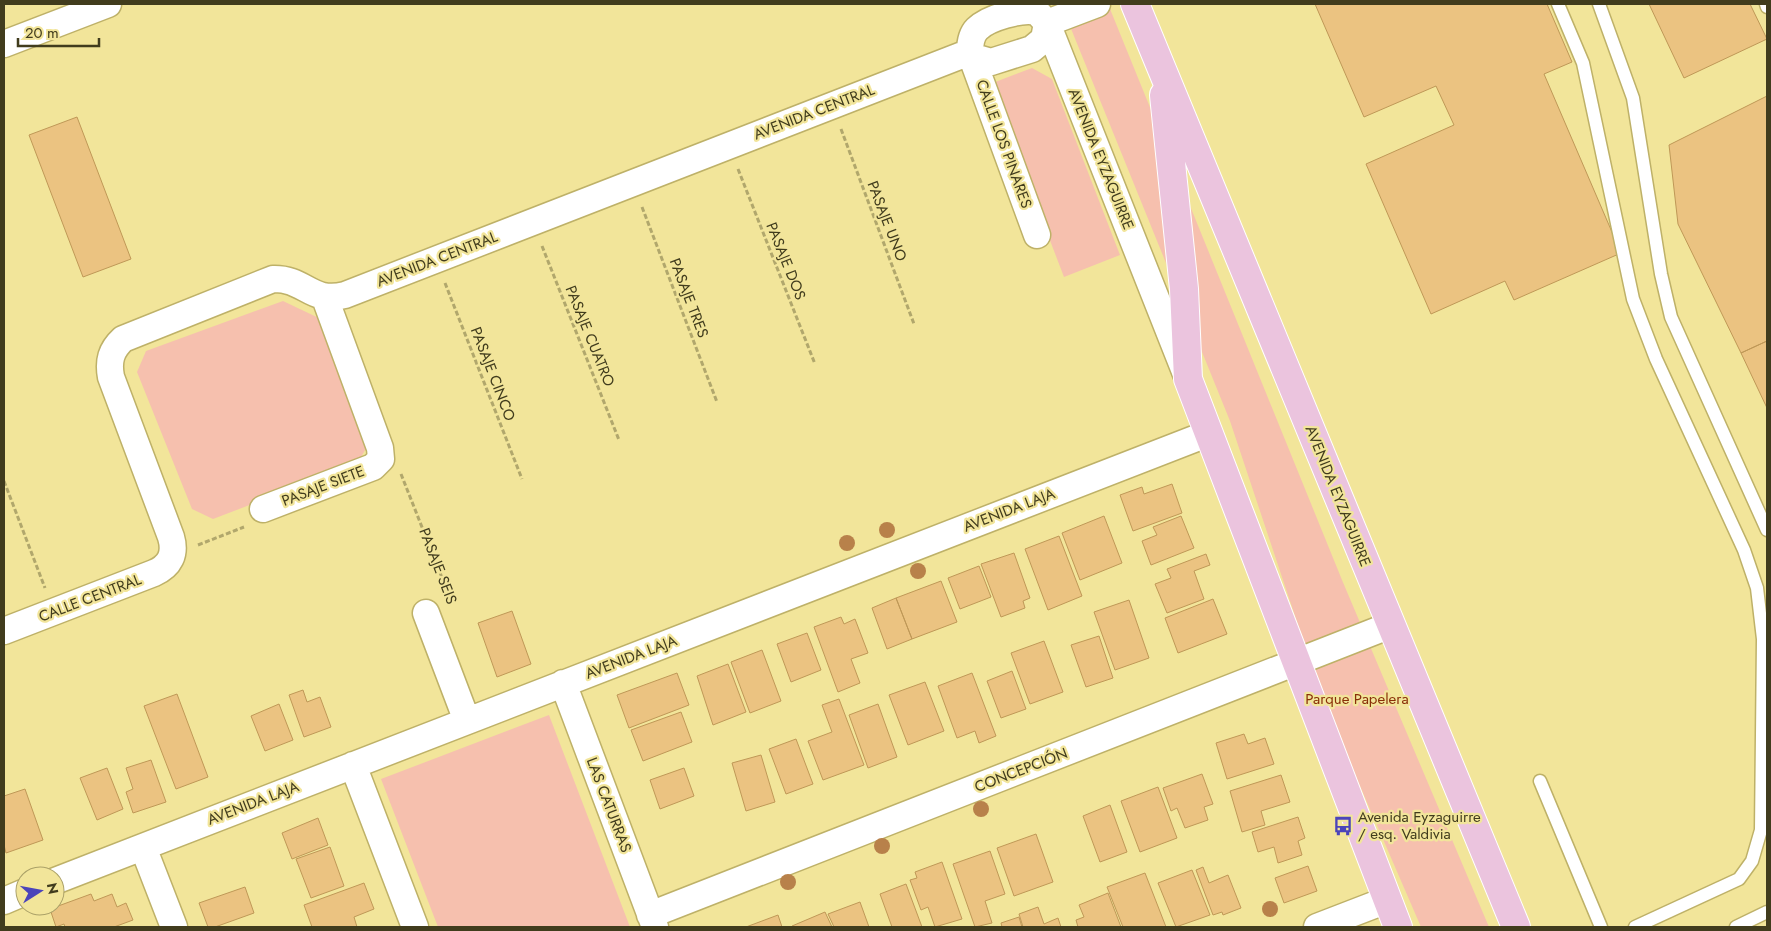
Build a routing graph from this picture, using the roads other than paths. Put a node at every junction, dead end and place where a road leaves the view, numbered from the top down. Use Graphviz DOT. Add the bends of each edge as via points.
graph roads {
  1 [pos="108,4"];
  2 [pos="1097,4"];
  3 [pos="1136,4"];
  4 [pos="1558,4"];
  5 [pos="1599,4"];
  6 [pos="1047,23"];
  7 [pos="4,44"];
  8 [pos="970,52"];
  9 [pos="1161,64"];
  10 [pos="1038,235"];
  11 [pos="325,298"];
  12 [pos="1188,379"];
  13 [pos="1207,434"];
  14 [pos="263,508"];
  15 [pos="1767,530"];
  16 [pos="426,613"];
  17 [pos="1391,625"];
  18 [pos="4,631"];
  19 [pos="1295,662"];
  20 [pos="563,684"];
  21 [pos="466,721"];
  22 [pos="353,765"];
  23 [pos="1540,781"];
  24 [pos="143,847"];
  25 [pos="65,877"];
  26 [pos="1387,900"];
  27 [pos="1767,912"];
  28 [pos="652,921"];
  29 [pos="174,927"];
  30 [pos="415,927"];
  31 [pos="1317,927"];
  32 [pos="1398,927"];
  33 [pos="1516,927"];
  34 [pos="1601,927"];
  35 [pos="1635,927"];
  36 [pos="1736,927"];
  1 -- 7 [label="street"];
  2 -- 6 [label="street"];
  3 -- 9 [label="main road, AVENIDA EYZAGUIRRE"];
  4 -- 35 [label="lane" via="1582,63 1634,299 1656,359 1744,550 1757,588 1763,639 1761,830 1752,861 1739,879"];
  5 -- 15 [label="lane" via="1633,98 1661,274 1671,317"];
  6 -- 8 [label="street" via="1044,39 1032,49 991,62"];
  6 -- 8 [label="street" via="1037,12 1015,12 976,30 971,38"];
  6 -- 12 [label="street, AVENIDA EYZAGUIRRE"];
  8 -- 10 [label="street, CALLE LOS PINARES"];
  8 -- 11 [label="street, AVENIDA CENTRAL" via="344,295"];
  9 -- 12 [label="main road, AVENIDA EYZAGUIRRE" via="1184,289"];
  9 -- 17 [label="main road, AVENIDA EYZAGUIRRE"];
  11 -- 14 [label="street, PASAJE SIETE" via="380,448 381,460 373,467"];
  11 -- 18 [label="street, CALLE CENTRAL" via="295,282 273,279 131,335 116,346 110,361 111,377 171,537 171,558 167,565 154,573"];
  12 -- 13 [label="main road, AVENIDA EYZAGUIRRE"];
  13 -- 19 [label="main road, AVENIDA EYZAGUIRRE"];
  13 -- 20 [label="street, AVENIDA LAJA"];
  16 -- 21 [label="street, PASAJE SEIS"];
  17 -- 19 [label="street, CONCEPCIÓN"];
  17 -- 33 [label="main road, AVENIDA EYZAGUIRRE"];
  19 -- 26 [label="main road, AVENIDA EYZAGUIRRE"];
  19 -- 28 [label="street, CONCEPCIÓN"];
  20 -- 21 [label="street, AVENIDA LAJA"];
  20 -- 28 [label="street, LAS CATURRAS"];
  21 -- 22 [label="street, AVENIDA LAJA"];
  22 -- 24 [label="street, AVENIDA LAJA"];
  22 -- 30 [label="street"];
  23 -- 34 [label="lane"];
  24 -- 25 [label="street, AVENIDA LAJA"];
  24 -- 29 [label="street"];
  26 -- 31 [label="street"];
  26 -- 32 [label="main road, AVENIDA EYZAGUIRRE"];
  27 -- 36 [label="lane"];
}
